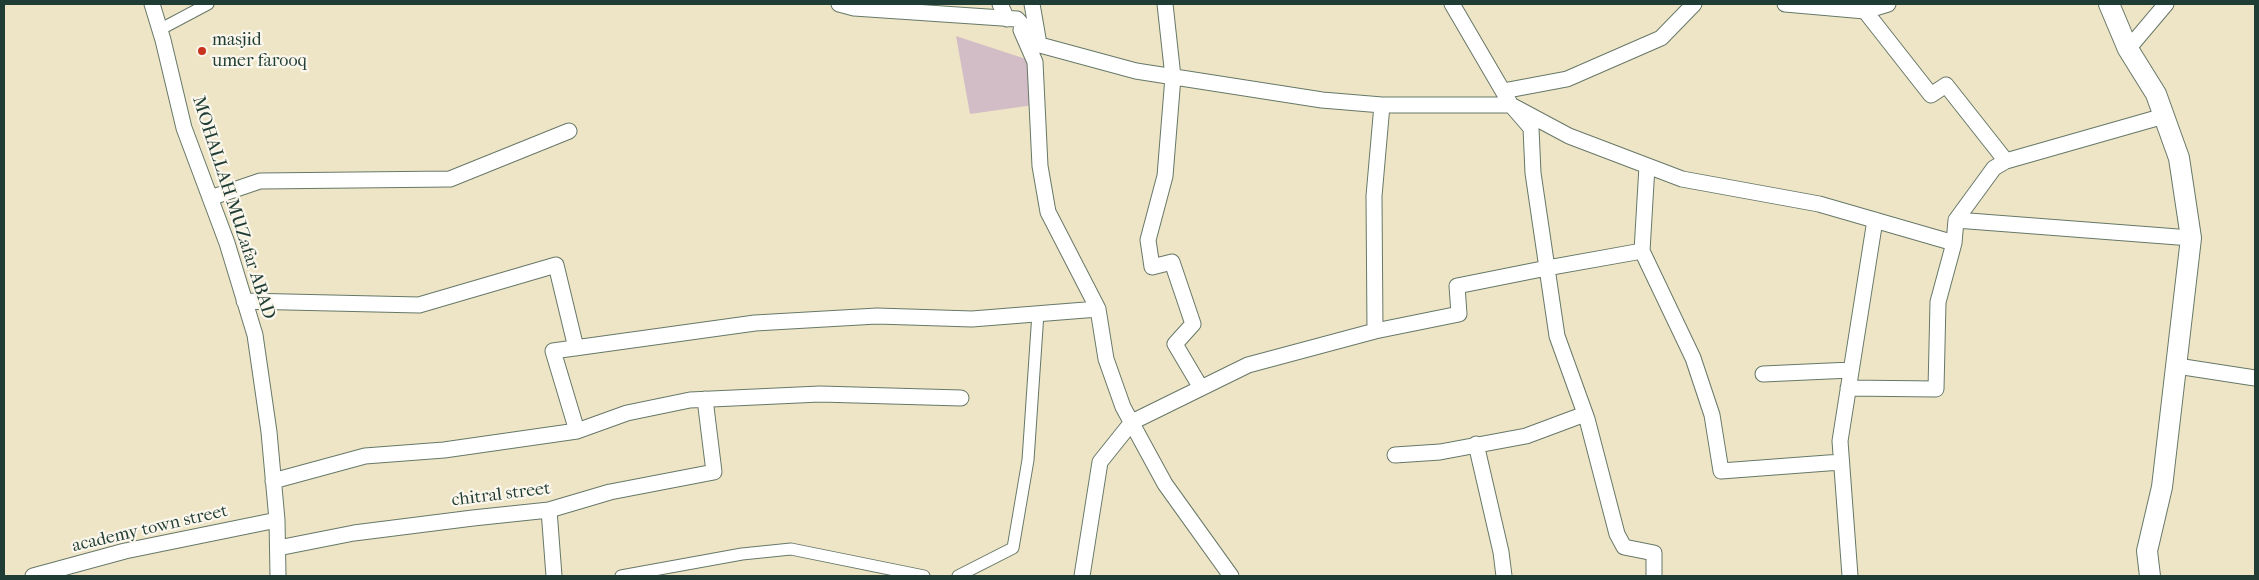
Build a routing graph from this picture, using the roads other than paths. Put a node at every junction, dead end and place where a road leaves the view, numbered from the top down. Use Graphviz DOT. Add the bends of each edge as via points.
graph roads {
  1 [pos="152,4"];
  2 [pos="208,4"];
  3 [pos="839,4"];
  4 [pos="1000,4"];
  5 [pos="1032,4"];
  6 [pos="1165,4"];
  7 [pos="1452,4"];
  8 [pos="1694,4"];
  9 [pos="1785,4"];
  10 [pos="1888,4"];
  11 [pos="2109,4"];
  12 [pos="2166,4"];
  13 [pos="1865,11"];
  14 [pos="1012,19"];
  15 [pos="159,30"];
  16 [pos="1040,44"];
  17 [pos="2128,49"];
  18 [pos="1173,77"];
  19 [pos="1503,91"];
  20 [pos="1382,105"];
  21 [pos="1511,105"];
  22 [pos="2164,116"];
  23 [pos="569,131"];
  24 [pos="2006,161"];
  25 [pos="1647,166"];
  26 [pos="210,198"];
  27 [pos="1875,220"];
  28 [pos="1956,220"];
  29 [pos="2191,238"];
  30 [pos="1954,243"];
  31 [pos="1642,251"];
  32 [pos="1546,268"];
  33 [pos="244,301"];
  34 [pos="1098,309"];
  35 [pos="1038,314"];
  36 [pos="1375,331"];
  37 [pos="576,348"];
  38 [pos="2177,366"];
  39 [pos="1851,370"];
  40 [pos="1763,374"];
  41 [pos="2255,378"];
  42 [pos="1201,388"];
  43 [pos="1848,388"];
  44 [pos="960,398"];
  45 [pos="705,399"];
  46 [pos="1585,414"];
  47 [pos="1132,422"];
  48 [pos="577,431"];
  49 [pos="1476,444"];
  50 [pos="1395,455"];
  51 [pos="1841,462"];
  52 [pos="273,480"];
  53 [pos="549,510"];
  54 [pos="277,520"];
  55 [pos="278,548"];
  56 [pos="32,576"];
  57 [pos="278,576"];
  58 [pos="554,576"];
  59 [pos="621,576"];
  60 [pos="924,576"];
  61 [pos="958,576"];
  62 [pos="1082,576"];
  63 [pos="1230,576"];
  64 [pos="1504,576"];
  65 [pos="1654,576"];
  66 [pos="1850,576"];
  67 [pos="2150,576"];
  1 -- 15 [label="street, MOHALLAH MUZafar ABAD"];
  2 -- 15 [label="street"];
  3 -- 14 [label="street" via="854,8"];
  4 -- 14 [label="street"];
  5 -- 16 [label="street"];
  6 -- 18 [label="street"];
  7 -- 19 [label="street"];
  8 -- 19 [label="street" via="1661,38 1653,42 1567,80"];
  9 -- 13 [label="street"];
  10 -- 13 [label="street"];
  11 -- 17 [label="street"];
  12 -- 17 [label="street"];
  13 -- 24 [label="street" via="1931,95 1946,85"];
  14 -- 16 [label="street"];
  14 -- 34 [label="street" via="1035,62 1040,166 1048,212"];
  15 -- 26 [label="street, MOHALLAH MUZafar ABAD" via="184,128"];
  16 -- 18 [label="street" via="1136,71"];
  17 -- 22 [label="street" via="2156,94"];
  18 -- 20 [label="street" via="1322,100"];
  18 -- 42 [label="street" via="1165,176 1148,240 1152,267 1172,262 1193,324 1175,344"];
  19 -- 21 [label="street"];
  20 -- 21 [label="street"];
  20 -- 36 [label="street" via="1374,196"];
  21 -- 25 [label="street" via="1569,136"];
  21 -- 32 [label="street" via="1531,128 1533,173"];
  22 -- 24 [label="street"];
  22 -- 29 [label="street" via="2179,158"];
  23 -- 26 [label="street" via="450,179 260,181"];
  24 -- 28 [label="street" via="1994,168"];
  25 -- 27 [label="street" via="1682,180 1818,204"];
  25 -- 31 [label="street"];
  26 -- 33 [label="street, MOHALLAH MUZafar ABAD"];
  27 -- 30 [label="street"];
  27 -- 39 [label="street"];
  28 -- 29 [label="street"];
  28 -- 30 [label="street"];
  29 -- 38 [label="street"];
  30 -- 43 [label="street" via="1938,302 1936,389"];
  31 -- 32 [label="street"];
  31 -- 51 [label="street" via="1693,358 1712,415 1721,471"];
  32 -- 36 [label="street" via="1457,286 1459,314"];
  32 -- 46 [label="street" via="1557,336"];
  33 -- 37 [label="street" via="419,305 556,265"];
  33 -- 52 [label="street, MOHALLAH MUZafar ABAD" via="254,335"];
  34 -- 35 [label="street"];
  34 -- 47 [label="street" via="1106,359 1123,407"];
  35 -- 37 [label="street" via="972,318 877,316 755,323"];
  35 -- 61 [label="street" via="1028,460 1012,548"];
  36 -- 42 [label="street" via="1248,365"];
  37 -- 48 [label="street" via="553,351"];
  38 -- 41 [label="street"];
  38 -- 67 [label="street" via="2162,488 2147,551"];
  39 -- 40 [label="street"];
  39 -- 43 [label="street"];
  42 -- 47 [label="street"];
  43 -- 51 [label="street" via="1840,441"];
  44 -- 45 [label="street" via="820,394"];
  45 -- 48 [label="street" via="627,413"];
  45 -- 53 [label="street, chitral street" via="714,472 610,492"];
  46 -- 49 [label="street" via="1526,436"];
  46 -- 65 [label="street" via="1617,534 1624,547 1654,553"];
  47 -- 62 [label="street" via="1100,462"];
  47 -- 63 [label="street" via="1165,484"];
  48 -- 52 [label="street" via="444,450 364,456"];
  49 -- 50 [label="street" via="1440,452"];
  49 -- 64 [label="street"];
  51 -- 66 [label="street"];
  52 -- 54 [label="street, MOHALLAH MUZafar ABAD"];
  53 -- 55 [label="street, chitral street" via="354,533"];
  53 -- 58 [label="street"];
  54 -- 55 [label="street, MOHALLAH MUZafar ABAD"];
  54 -- 56 [label="street, academy town street" via="125,551"];
  55 -- 57 [label="street, MOHALLAH MUZafar ABAD"];
  59 -- 60 [label="street" via="742,554 791,550"];
}
